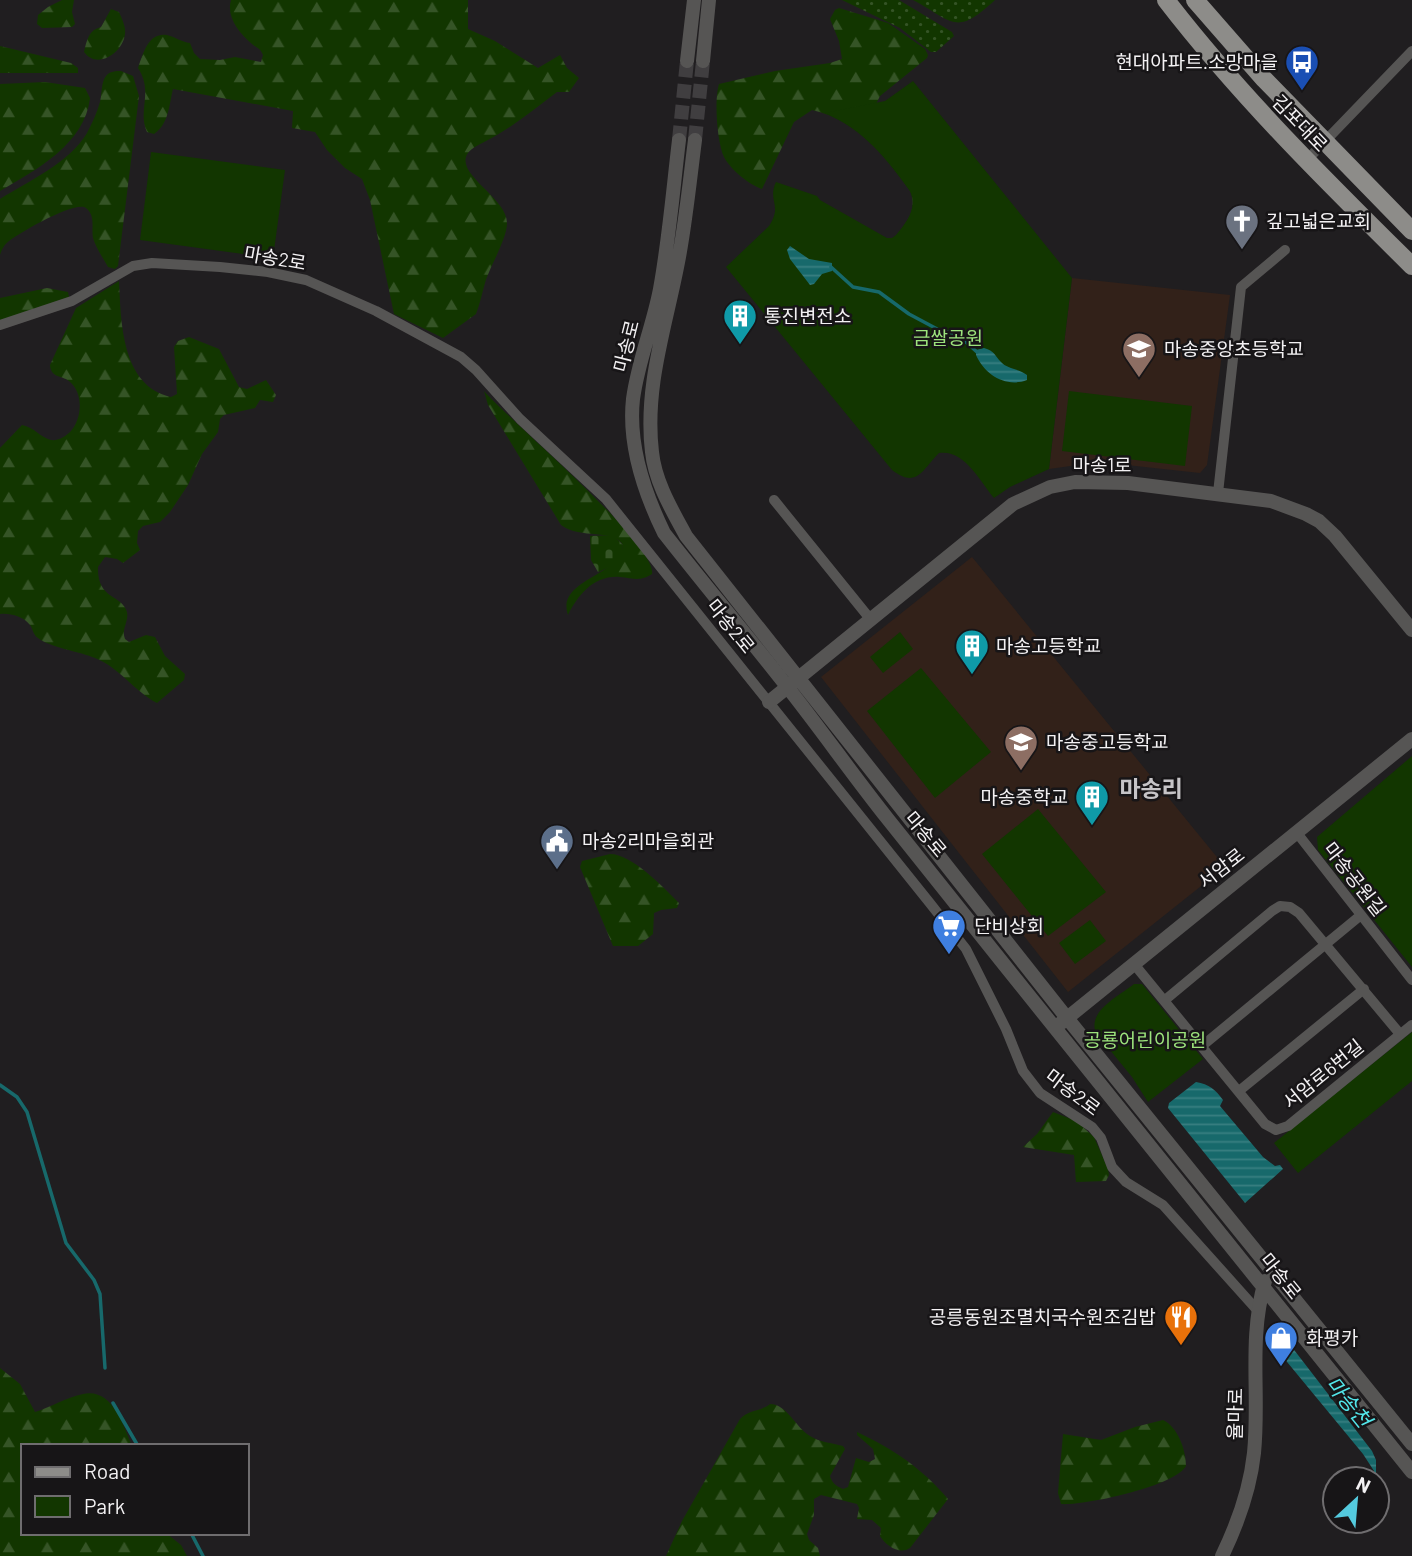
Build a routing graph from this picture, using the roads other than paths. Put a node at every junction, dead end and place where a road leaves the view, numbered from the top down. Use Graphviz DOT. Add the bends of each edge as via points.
graph roads {
  1 [pos="694,0"];
  2 [pos="709,0"];
  3 [pos="1166,0"];
  4 [pos="1195,0"];
  5 [pos="1412,51"];
  6 [pos="687,61"];
  7 [pos="703,61"];
  8 [pos="679,140"];
  9 [pos="695,140"];
  10 [pos="1324,142"];
  11 [pos="1306,161"];
  12 [pos="1412,231"];
  13 [pos="1285,250"];
  14 [pos="1412,266"];
  15 [pos="0,325"];
  16 [pos="1218,493"];
  17 [pos="774,499"];
  18 [pos="871,620"];
  19 [pos="1412,630"];
  20 [pos="793,683"];
  21 [pos="769,702"];
  22 [pos="1412,739"];
  23 [pos="1297,833"];
  24 [pos="1361,915"];
  25 [pos="1327,943"];
  26 [pos="1134,964"];
  27 [pos="1412,980"];
  28 [pos="1364,989"];
  29 [pos="1165,1000"];
  30 [pos="1068,1018"];
  31 [pos="1412,1025"];
  32 [pos="1055,1028"];
  33 [pos="1400,1034"];
  34 [pos="1202,1046"];
  35 [pos="1239,1091"];
  36 [pos="1269,1268"];
  37 [pos="1264,1286"];
  38 [pos="1257,1310"];
  39 [pos="1412,1444"];
  40 [pos="1412,1472"];
  41 [pos="1222,1556"];
  1 -- 6 [label="street"];
  2 -- 7 [label="street"];
  3 -- 11 [label="main road, 김포대로"];
  4 -- 10 [label="main road, 김포대로"];
  5 -- 10 [label="street"];
  8 -- 20 [label="street, 마송로" via="663,269 633,401 638,464 664,533"];
  9 -- 20 [label="street, 마송로" via="680,255 649,408 652,455 665,496 686,536"];
  10 -- 11 [label="street"];
  10 -- 12 [label="main road, 김포대로"];
  11 -- 14 [label="main road, 김포대로"];
  13 -- 16 [label="street" via="1241,286"];
  15 -- 21 [label="street, 마송2로" via="58,307 142,263 289,275 376,311 477,370 520,419 594,487"];
  16 -- 18 [label="street, 마송1로" via="1111,482 1050,486 1013,504"];
  16 -- 19 [label="street, 마송1로" via="1271,501 1319,521"];
  17 -- 18 [label="street"];
  18 -- 20 [label="street, 마송1로"];
  20 -- 21 [label="street, 마송1로"];
  20 -- 30 [label="street, 마송로"];
  20 -- 32 [label="street, 마송로" via="887,818"];
  21 -- 38 [label="street, 마송2로" via="966,949 1031,1084 1092,1128 1112,1167 1126,1182 1163,1205"];
  22 -- 23 [label="street, 서암로"];
  23 -- 24 [label="street, 마송공원길"];
  23 -- 26 [label="street, 서암로"];
  24 -- 25 [label="street"];
  24 -- 27 [label="street, 마송공원길"];
  25 -- 28 [label="street"];
  25 -- 29 [label="street" via="1299,913 1280,906"];
  25 -- 34 [label="street"];
  26 -- 29 [label="street, 서암로6번길"];
  26 -- 30 [label="street, 서암로"];
  28 -- 33 [label="street"];
  28 -- 35 [label="street, 서암로6번길"];
  29 -- 34 [label="street, 서암로6번길"];
  30 -- 32 [label="street, 서암로"];
  30 -- 36 [label="street, 마송로"];
  31 -- 33 [label="street, 서암로6번길"];
  32 -- 37 [label="street, 마송로"];
  33 -- 35 [label="street, 서암로6번길" via="1282,1129 1265,1124"];
  34 -- 35 [label="street, 서암로6번길"];
  36 -- 37 [label="street, 율마로"];
  36 -- 39 [label="street, 마송로"];
  37 -- 38 [label="street, 율마로"];
  37 -- 40 [label="street, 마송로"];
  38 -- 41 [label="street, 율마로" via="1254,1453 1244,1504"];
}
